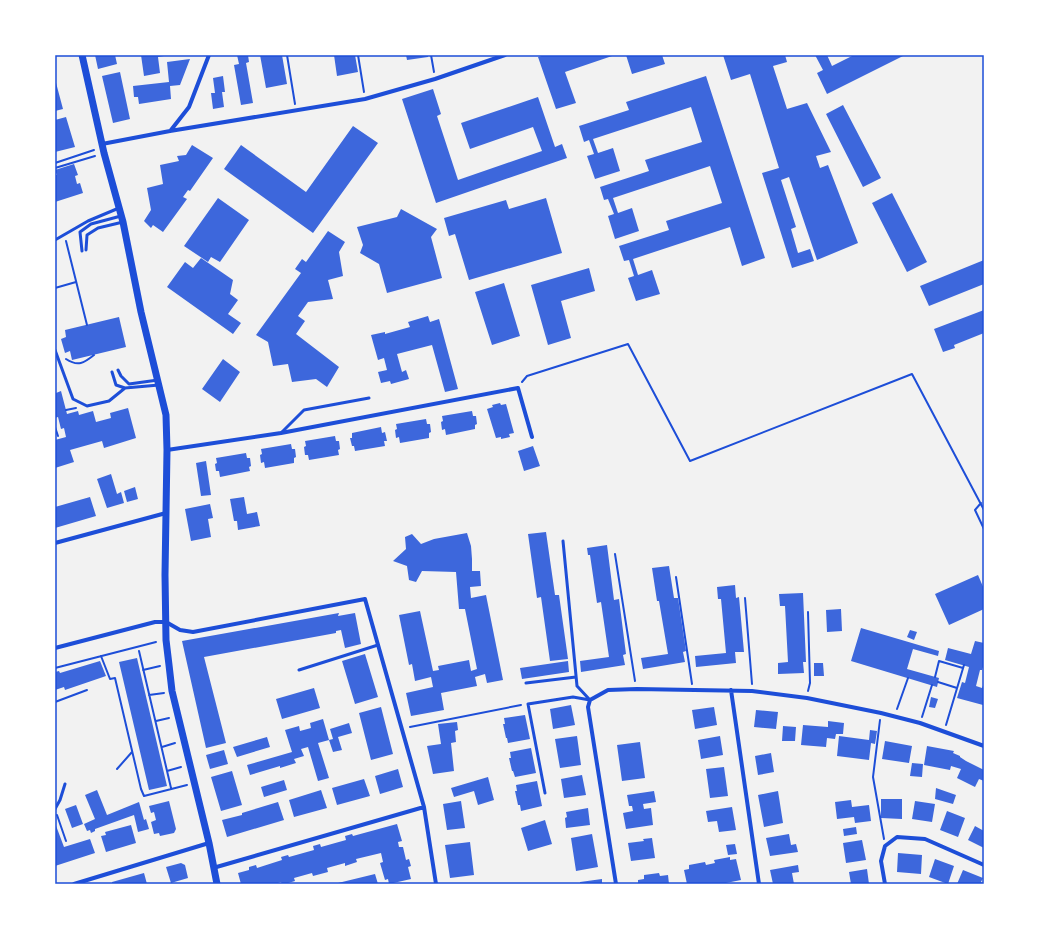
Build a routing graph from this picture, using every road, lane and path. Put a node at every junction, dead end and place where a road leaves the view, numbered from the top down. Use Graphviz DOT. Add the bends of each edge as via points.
graph roads {
  1 [pos="82,55"];
  2 [pos="209,55"];
  3 [pos="287,55"];
  4 [pos="358,55"];
  5 [pos="432,55"];
  6 [pos="505,55"];
  7 [pos="435,79"];
  8 [pos="365,99"];
  9 [pos="296,111"];
  10 [pos="170,131"];
  11 [pos="103,148"];
  12 [pos="55,163"];
  13 [pos="55,168"];
  14 [pos="119,208"];
  15 [pos="122,219"];
  16 [pos="65,234"];
  17 [pos="55,240"];
  18 [pos="76,282"];
  19 [pos="55,288"];
  20 [pos="87,325"];
  21 [pos="55,350"];
  22 [pos="94,355"];
  23 [pos="59,360"];
  24 [pos="118,370"];
  25 [pos="112,372"];
  26 [pos="158,382"];
  27 [pos="126,388"];
  28 [pos="518,388"];
  29 [pos="369,398"];
  30 [pos="55,427"];
  31 [pos="281,433"];
  32 [pos="58,436"];
  33 [pos="532,437"];
  34 [pos="167,450"];
  35 [pos="980,503"];
  36 [pos="984,510"];
  37 [pos="166,513"];
  38 [pos="984,529"];
  39 [pos="563,541"];
  40 [pos="55,543"];
  41 [pos="615,554"];
  42 [pos="676,577"];
  43 [pos="744,598"];
  44 [pos="808,612"];
  45 [pos="166,622"];
  46 [pos="166,640"];
  47 [pos="378,644"];
  48 [pos="55,648"];
  49 [pos="139,651"];
  50 [pos="101,656"];
  51 [pos="169,665"];
  52 [pos="55,668"];
  53 [pos="143,670"];
  54 [pos="299,670"];
  55 [pos="576,677"];
  56 [pos="935,677"];
  57 [pos="908,678"];
  58 [pos="938,682"];
  59 [pos="526,683"];
  60 [pos="932,685"];
  61 [pos="637,688"];
  62 [pos="957,688"];
  63 [pos="693,689"];
  64 [pos="87,690"];
  65 [pos="731,690"];
  66 [pos="752,691"];
  67 [pos="163,693"];
  68 [pos="149,695"];
  69 [pos="807,698"];
  70 [pos="590,700"];
  71 [pos="55,702"];
  72 [pos="528,704"];
  73 [pos="881,713"];
  74 [pos="894,717"];
  75 [pos="169,718"];
  76 [pos="155,721"];
  77 [pos="920,723"];
  78 [pos="401,729"];
  79 [pos="944,732"];
  80 [pos="175,742"];
  81 [pos="984,746"];
  82 [pos="162,747"];
  83 [pos="132,752"];
  84 [pos="181,767"];
  85 [pos="117,769"];
  86 [pos="167,771"];
  87 [pos="65,784"];
  88 [pos="195,784"];
  89 [pos="171,788"];
  90 [pos="545,793"];
  91 [pos="424,807"];
  92 [pos="55,810"];
  93 [pos="66,840"];
  94 [pos="209,844"];
  95 [pos="885,846"];
  96 [pos="984,865"];
  97 [pos="214,868"];
  98 [pos="74,884"];
  99 [pos="217,884"];
  100 [pos="436,884"];
  101 [pos="616,884"];
  102 [pos="759,884"];
  103 [pos="885,884"];
  1 -- 11 [label="street"];
  2 -- 10 [label="street" via="189,107"];
  3 -- 9 [label="path"];
  4 -- 8 [label="path"];
  5 -- 7 [label="path"];
  6 -- 7 [label="street"];
  7 -- 8 [label="street"];
  8 -- 9 [label="street"];
  9 -- 10 [label="street"];
  10 -- 11 [label="street"];
  11 -- 12 [label="path"];
  11 -- 13 [label="path"];
  11 -- 14 [label="street"];
  14 -- 15 [label="street"];
  14 -- 16 [label="lane"];
  15 -- 15 [label="lane" via="91,224 80,232 84,250 86,235"];
  15 -- 26 [label="street"];
  16 -- 17 [label="lane"];
  16 -- 18 [label="path"];
  18 -- 19 [label="path"];
  18 -- 20 [label="path"];
  21 -- 23 [label="lane"];
  22 -- 23 [label="path" via="84,363 73,364 65,358"];
  23 -- 27 [label="lane" via="73,399 87,406 109,401"];
  24 -- 26 [label="lane" via="129,384"];
  25 -- 27 [label="lane" via="116,385"];
  26 -- 27 [label="lane"];
  26 -- 34 [label="street" via="166,415"];
  28 -- 31 [label="street"];
  28 -- 33 [label="street"];
  28 -- 35 [label="path" via="527,376 628,344 690,461 912,374"];
  29 -- 31 [label="lane" via="304,410"];
  30 -- 32 [label="path"];
  31 -- 34 [label="street"];
  34 -- 37 [label="street"];
  35 -- 36 [label="path"];
  35 -- 38 [label="path" via="975,510"];
  37 -- 40 [label="street"];
  37 -- 45 [label="street"];
  39 -- 55 [label="lane"];
  41 -- 61 [label="path"];
  42 -- 63 [label="path"];
  43 -- 66 [label="path"];
  44 -- 69 [label="path" via="810,683"];
  45 -- 46 [label="street"];
  45 -- 47 [label="street" via="180,630 192,632 365,599"];
  45 -- 48 [label="street" via="155,622"];
  46 -- 50 [label="path"];
  46 -- 51 [label="street"];
  47 -- 54 [label="lane"];
  47 -- 78 [label="street"];
  49 -- 53 [label="path"];
  50 -- 52 [label="path"];
  50 -- 83 [label="path" via="110,680 115,678"];
  51 -- 53 [label="path"];
  51 -- 88 [label="street" via="172,691"];
  53 -- 68 [label="path"];
  55 -- 59 [label="lane"];
  55 -- 70 [label="lane" via="577,686"];
  56 -- 62 [label="path" via="939,661 964,666"];
  57 -- 74 [label="path"];
  58 -- 62 [label="path"];
  60 -- 77 [label="path"];
  61 -- 63 [label="street"];
  61 -- 70 [label="street" via="608,690"];
  62 -- 79 [label="path"];
  63 -- 65 [label="street"];
  64 -- 71 [label="path"];
  65 -- 66 [label="street"];
  65 -- 102 [label="street"];
  66 -- 69 [label="street"];
  67 -- 68 [label="path"];
  68 -- 76 [label="path"];
  69 -- 73 [label="street"];
  70 -- 72 [label="lane" via="573,697"];
  70 -- 101 [label="street" via="588,707"];
  72 -- 78 [label="path"];
  72 -- 90 [label="lane"];
  73 -- 74 [label="street"];
  73 -- 95 [label="path" via="873,777"];
  74 -- 77 [label="street"];
  75 -- 76 [label="path"];
  76 -- 82 [label="path"];
  77 -- 79 [label="street"];
  78 -- 91 [label="street"];
  79 -- 81 [label="street"];
  80 -- 82 [label="path"];
  82 -- 86 [label="path"];
  83 -- 85 [label="path"];
  83 -- 89 [label="path" via="144,796"];
  84 -- 86 [label="path"];
  86 -- 89 [label="path"];
  87 -- 92 [label="lane"];
  88 -- 89 [label="path"];
  88 -- 94 [label="street"];
  91 -- 97 [label="street"];
  91 -- 100 [label="street"];
  92 -- 93 [label="path"];
  94 -- 97 [label="street"];
  94 -- 98 [label="street"];
  95 -- 96 [label="street" via="897,837 925,839"];
  95 -- 103 [label="street" via="881,861"];
  97 -- 99 [label="street"];
}
